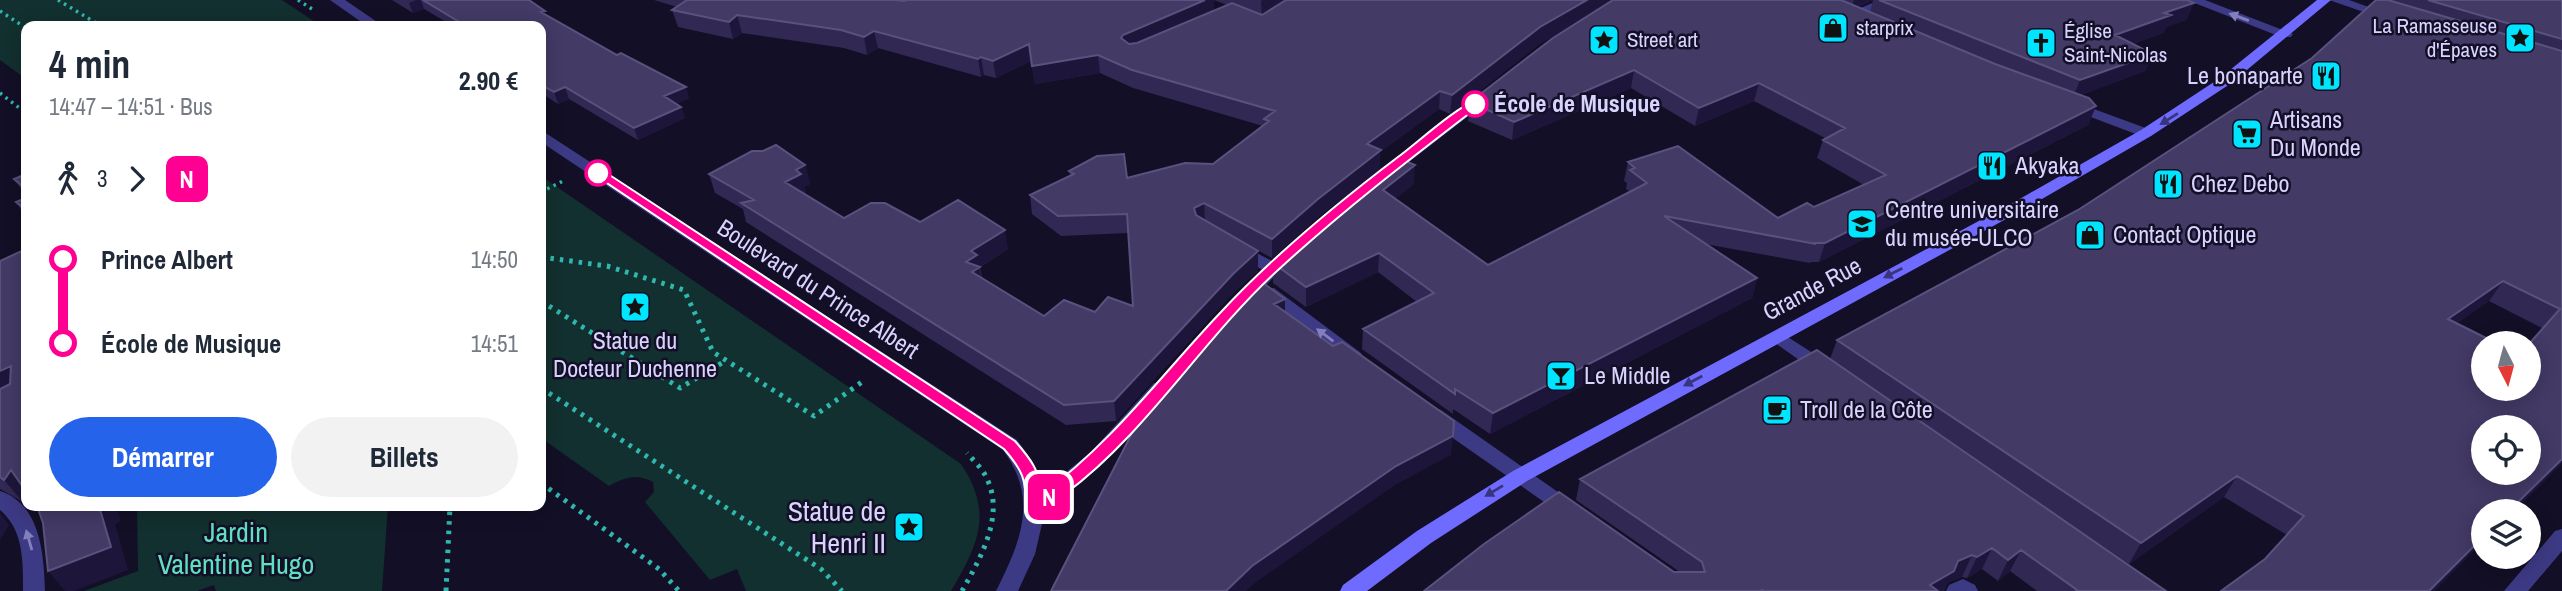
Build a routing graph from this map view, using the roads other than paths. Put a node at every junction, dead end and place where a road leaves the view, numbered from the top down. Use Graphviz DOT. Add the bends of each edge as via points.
graph roads {
  1 [pos="336,0"];
  2 [pos="1893,0"];
  3 [pos="2193,0"];
  4 [pos="2325,0"];
  5 [pos="2335,0"];
  6 [pos="2402,20"];
  7 [pos="368,21"];
  8 [pos="1872,23"];
  9 [pos="2286,34"];
  10 [pos="1505,81"];
  11 [pos="2053,98"];
  12 [pos="2146,133"];
  13 [pos="546,138"];
  14 [pos="1376,181"];
  15 [pos="1304,241"];
  16 [pos="1227,242"];
  17 [pos="1272,268"];
  18 [pos="1256,283"];
  19 [pos="1234,306"];
  20 [pos="1777,336"];
  21 [pos="1368,367"];
  22 [pos="1171,377"];
  23 [pos="1844,382"];
  24 [pos="1420,405"];
  25 [pos="1520,475"];
  26 [pos="0,499"];
  27 [pos="1034,508"];
  28 [pos="1589,523"];
  29 [pos="2560,543"];
  30 [pos="34,591"];
  31 [pos="1007,591"];
  32 [pos="1351,591"];
  33 [pos="1957,591"];
  34 [pos="1967,591"];
  35 [pos="2515,591"];
  1 -- 7 [label="street"];
  2 -- 8 [label="street" via="1845,13"];
  9 -- 3 [label="street, one-way"];
  4 -- 9 [label="main road, Grande Rue"];
  5 -- 6 [label="street"];
  9 -- 12 [label="main road, Grande Rue, one-way"];
  10 -- 14 [label="street"];
  11 -- 12 [label="street"];
  12 -- 20 [label="main road, Grande Rue, one-way"];
  13 -- 27 [label="street, Boulevard du Prince Albert" via="1010,445 1026,464 1034,484"];
  15 -- 17 [label="street"];
  16 -- 17 [label="street"];
  17 -- 18 [label="street"];
  18 -- 19 [label="street"];
  21 -- 18 [label="street, one-way"];
  20 -- 23 [label="street"];
  20 -- 25 [label="main road, Grande Rue, one-way"];
  22 -- 27 [label="street" via="1097,458"];
  24 -- 25 [label="street"];
  25 -- 28 [label="street"];
  25 -- 32 [label="main road, Grande Rue, one-way"];
  30 -- 26 [label="street, one-way" via="31,539 17,512"];
  27 -- 31 [label="street, Boulevard du Prince Albert" via="1025,556"];
  29 -- 35 [label="street"];
  33 -- 34 [label="street" via="1963,587"];
}
